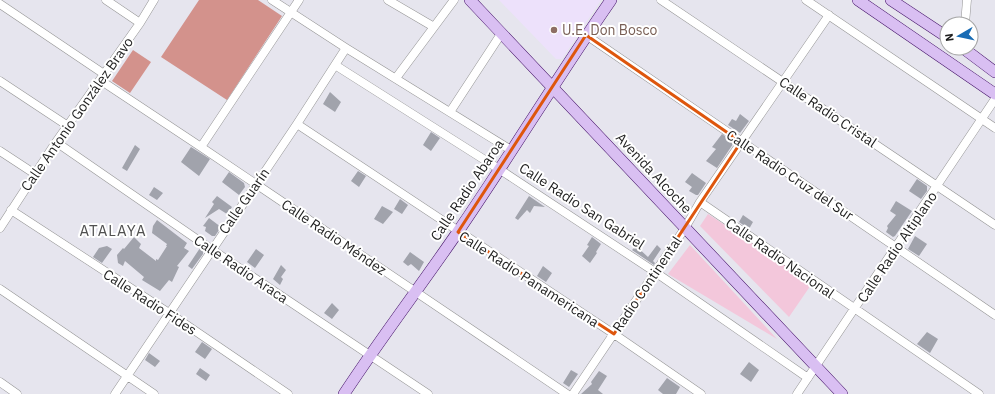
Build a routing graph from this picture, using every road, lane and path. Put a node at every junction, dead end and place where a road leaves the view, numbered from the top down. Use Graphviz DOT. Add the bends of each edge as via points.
graph roads {
  1 [pos="106,0"];
  2 [pos="154,0"];
  3 [pos="272,0"];
  4 [pos="300,0"];
  5 [pos="388,0"];
  6 [pos="454,0"];
  7 [pos="470,0"];
  8 [pos="611,0"];
  9 [pos="661,0"];
  10 [pos="806,0"];
  11 [pos="858,0"];
  12 [pos="891,0"];
  13 [pos="967,0"];
  14 [pos="0,4"];
  15 [pos="292,12"];
  16 [pos="829,15"];
  17 [pos="966,16"];
  18 [pos="140,23"];
  19 [pos="434,27"];
  20 [pos="939,32"];
  21 [pos="501,34"];
  22 [pos="586,35"];
  23 [pos="346,48"];
  24 [pos="974,56"];
  25 [pos="335,65"];
  26 [pos="995,72"];
  27 [pos="102,77"];
  28 [pos="396,78"];
  29 [pos="0,81"];
  30 [pos="782,82"];
  31 [pos="552,87"];
  32 [pos="995,94"];
  33 [pos="995,99"];
  34 [pos="450,112"];
  35 [pos="981,118"];
  36 [pos="297,124"];
  37 [pos="68,126"];
  38 [pos="995,128"];
  39 [pos="56,142"];
  40 [pos="741,142"];
  41 [pos="201,148"];
  42 [pos="511,150"];
  43 [pos="0,151"];
  44 [pos="498,169"];
  45 [pos="35,174"];
  46 [pos="256,184"];
  47 [pos="937,186"];
  48 [pos="700,202"];
  49 [pos="12,210"];
  50 [pos="995,225"];
  51 [pos="0,227"];
  52 [pos="685,228"];
  53 [pos="458,232"];
  54 [pos="895,247"];
  55 [pos="211,250"];
  56 [pos="655,272"];
  57 [pos="0,289"];
  58 [pos="416,292"];
  59 [pos="855,309"];
  60 [pos="169,313"];
  61 [pos="995,315"];
  62 [pos="614,334"];
  63 [pos="369,355"];
  64 [pos="816,366"];
  65 [pos="127,376"];
  66 [pos="808,378"];
  67 [pos="0,382"];
  68 [pos="17,394"];
  69 [pos="114,394"];
  70 [pos="154,394"];
  71 [pos="288,394"];
  72 [pos="344,394"];
  73 [pos="428,394"];
  74 [pos="567,394"];
  75 [pos="573,394"];
  76 [pos="701,394"];
  77 [pos="797,394"];
  78 [pos="842,394"];
  79 [pos="980,394"];
  1 -- 18 [label="street"];
  2 -- 18 [label="street, Calle Antonio González Bravo"];
  3 -- 15 [label="street, Calle Radio San Gabriel"];
  4 -- 15 [label="street"];
  5 -- 19 [label="street"];
  6 -- 19 [label="street"];
  7 -- 21 [label="street, Avenida Alcoche"];
  8 -- 22 [label="street, Calle Radio Abaroa"];
  9 -- 30 [label="street, Calle Radio Cristal"];
  10 -- 16 [label="street"];
  11 -- 32 [label="street"];
  12 -- 20 [label="street"];
  13 -- 17 [label="street"];
  14 -- 27 [label="street, Calle Radio Méndez"];
  15 -- 23 [label="street, Calle Radio San Gabriel"];
  15 -- 41 [label="street"];
  16 -- 30 [label="street, Radio Continental"];
  16 -- 35 [label="street"];
  18 -- 27 [label="street, Calle Antonio González Bravo"];
  19 -- 28 [label="street"];
  21 -- 31 [label="street, Avenida Alcoche"];
  21 -- 34 [label="street"];
  22 -- 31 [label="street, Calle Radio Abaroa"];
  22 -- 40 [label="street, Calle Radio Cruz del Sur"];
  23 -- 25 [label="street, Calle Guarín"];
  23 -- 28 [label="street, Calle Radio San Gabriel"];
  24 -- 26 [label="street"];
  25 -- 36 [label="street, Calle Guarín"];
  25 -- 44 [label="street, Calle Radio San Gabriel"];
  27 -- 37 [label="street, Calle Antonio González Bravo"];
  27 -- 41 [label="street, Calle Radio Méndez"];
  28 -- 34 [label="street, Calle Radio San Gabriel"];
  29 -- 37 [label="street"];
  30 -- 40 [label="street, Radio Continental"];
  30 -- 47 [label="street, Calle Radio Cristal"];
  31 -- 42 [label="street, Calle Radio Abaroa"];
  31 -- 52 [label="street, Avenida Alcoche"];
  33 -- 35 [label="street, Calle Radio Altiplano"];
  34 -- 42 [label="street, Calle Radio San Gabriel"];
  35 -- 38 [label="street"];
  35 -- 47 [label="street, Calle Radio Altiplano"];
  36 -- 46 [label="street, Calle Guarín"];
  36 -- 53 [label="street, Calle Radio Panamericana"];
  37 -- 39 [label="street, Calle Antonio González Bravo"];
  39 -- 45 [label="street, Calle Antonio González Bravo"];
  39 -- 55 [label="street, Calle Radio Araca"];
  40 -- 48 [label="street, Radio Continental"];
  40 -- 54 [label="street, Calle Radio Cruz del Sur"];
  41 -- 46 [label="street, Calle Radio Méndez"];
  42 -- 44 [label="street, Calle Radio Abaroa"];
  43 -- 45 [label="street"];
  44 -- 53 [label="street, Calle Radio Abaroa"];
  44 -- 56 [label="street, Calle Radio San Gabriel"];
  45 -- 49 [label="street, Calle Antonio González Bravo"];
  46 -- 55 [label="street, Calle Guarín"];
  46 -- 58 [label="street, Calle Radio Méndez"];
  47 -- 50 [label="street, Calle Radio Cristal"];
  47 -- 54 [label="street, Calle Radio Altiplano"];
  48 -- 52 [label="street, Radio Continental"];
  48 -- 59 [label="street, Calle Radio Nacional"];
  49 -- 51 [label="street, Calle Antonio González Bravo"];
  49 -- 60 [label="street, Calle Radio Fides"];
  52 -- 56 [label="street, Radio Continental"];
  52 -- 64 [label="street, Avenida Alcoche"];
  53 -- 58 [label="street, Calle Radio Abaroa"];
  53 -- 62 [label="street, Calle Radio Panamericana"];
  54 -- 59 [label="street, Calle Radio Altiplano"];
  54 -- 61 [label="street, Calle Radio Cruz del Sur"];
  55 -- 60 [label="street, Calle Guarín"];
  55 -- 63 [label="street, Calle Radio Araca"];
  56 -- 62 [label="street, Radio Continental"];
  56 -- 66 [label="street, Calle Radio San Gabriel"];
  57 -- 65 [label="street"];
  58 -- 63 [label="street, Calle Radio Abaroa"];
  58 -- 74 [label="street, Calle Radio Méndez"];
  59 -- 64 [label="street, Calle Radio Altiplano"];
  59 -- 79 [label="street, Calle Radio Nacional"];
  60 -- 65 [label="street, Calle Guarín"];
  60 -- 71 [label="street, Calle Radio Fides"];
  62 -- 75 [label="street, Radio Continental"];
  62 -- 76 [label="street, Calle Radio Panamericana"];
  63 -- 72 [label="street, Calle Radio Abaroa"];
  63 -- 73 [label="street, Calle Radio Araca"];
  64 -- 66 [label="street, Calle Radio Altiplano"];
  64 -- 78 [label="street"];
  65 -- 69 [label="street, Calle Guarín"];
  65 -- 70 [label="street"];
  66 -- 77 [label="street, Calle Radio Altiplano"];
  67 -- 68 [label="street"];
}
